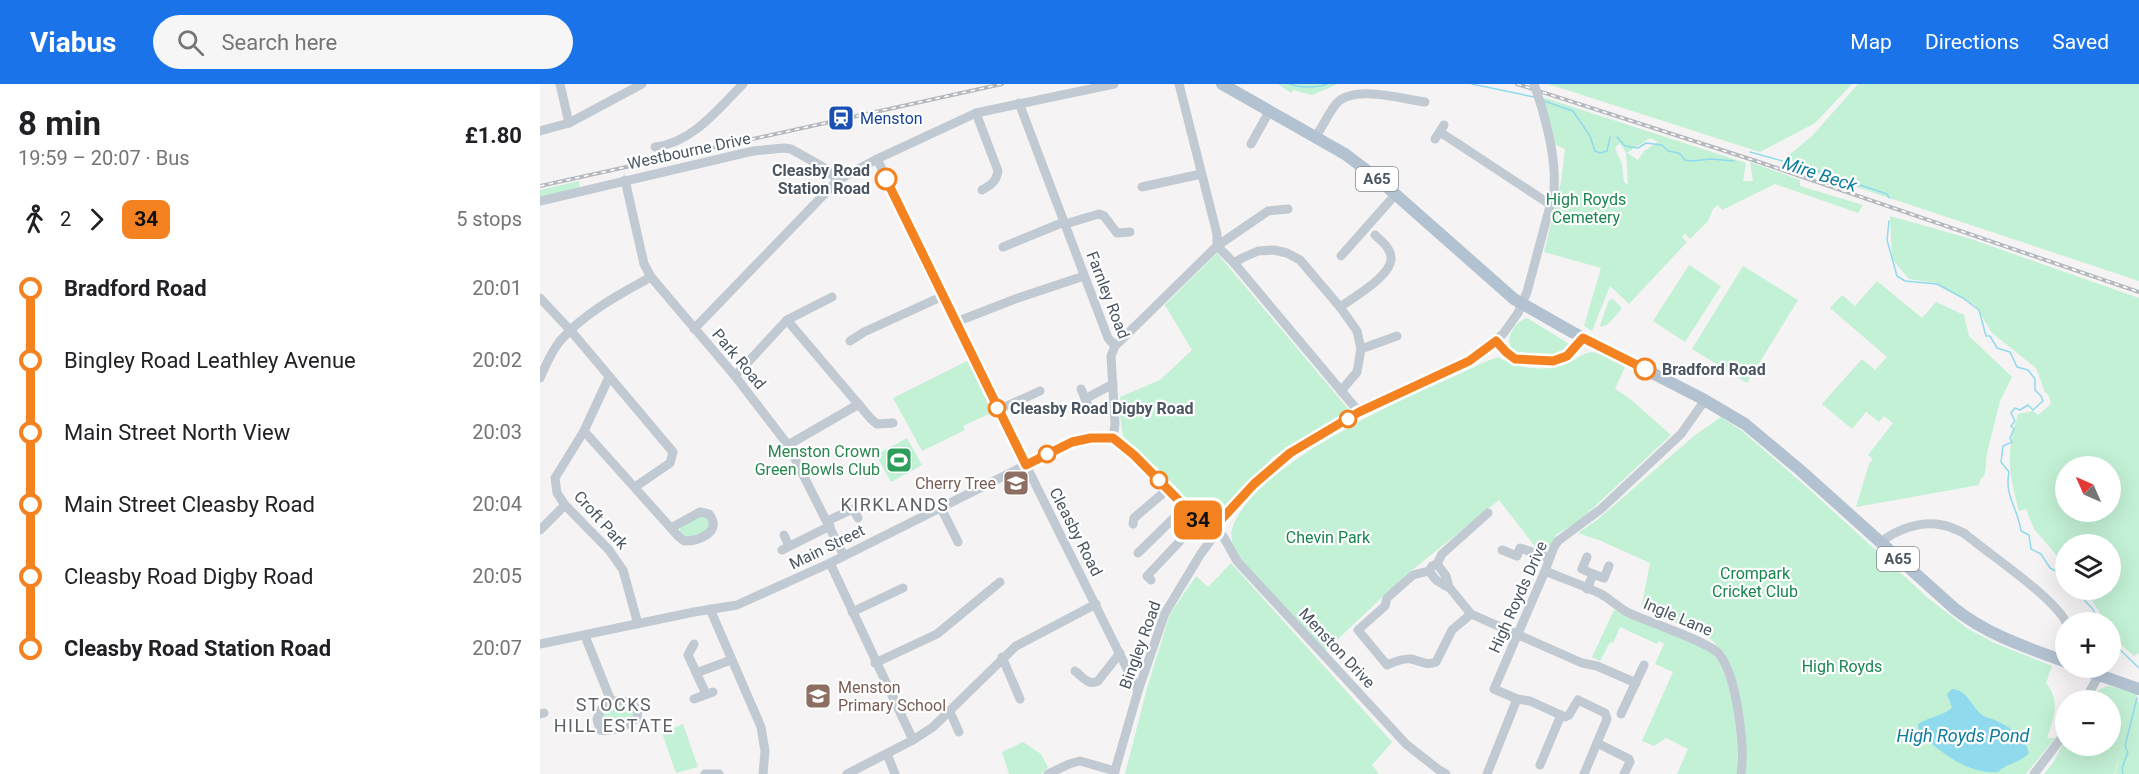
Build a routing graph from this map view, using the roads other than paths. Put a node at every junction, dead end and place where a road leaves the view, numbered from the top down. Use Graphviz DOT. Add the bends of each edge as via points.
graph roads {
  1 [pos="560,84"];
  2 [pos="642,84"];
  3 [pos="743,84"];
  4 [pos="1114,84"];
  5 [pos="1179,84"];
  6 [pos="1222,84"];
  7 [pos="1534,84"];
  8 [pos="1425,102"];
  9 [pos="1019,103"];
  10 [pos="1270,110"];
  11 [pos="976,113"];
  12 [pos="569,123"];
  13 [pos="540,131"];
  14 [pos="1440,132"];
  15 [pos="1317,136"];
  16 [pos="1251,144"];
  17 [pos="655,147"];
  18 [pos="877,159"];
  19 [pos="1201,174"];
  20 [pos="625,180"];
  21 [pos="838,180"];
  22 [pos="1146,182"];
  23 [pos="982,190"];
  24 [pos="1395,195"];
  25 [pos="540,201"];
  26 [pos="1551,205"];
  27 [pos="1288,209"];
  28 [pos="1064,223"];
  29 [pos="1130,232"];
  30 [pos="1375,234"];
  31 [pos="1217,246"];
  32 [pos="1003,247"];
  33 [pos="1341,256"];
  34 [pos="1234,263"];
  35 [pos="1084,276"];
  36 [pos="651,277"];
  37 [pos="943,296"];
  38 [pos="832,297"];
  39 [pos="540,298"];
  40 [pos="1523,304"];
  41 [pos="1340,308"];
  42 [pos="787,320"];
  43 [pos="956,322"];
  44 [pos="694,328"];
  45 [pos="571,331"];
  46 [pos="1397,336"];
  47 [pos="1583,338"];
  48 [pos="850,341"];
  49 [pos="1496,341"];
  50 [pos="1115,346"];
  51 [pos="1361,349"];
  52 [pos="735,376"];
  53 [pos="609,377"];
  54 [pos="540,378"];
  55 [pos="1113,384"];
  56 [pos="1081,389"];
  57 [pos="1040,391"];
  58 [pos="1341,391"];
  59 [pos="1705,400"];
  60 [pos="859,404"];
  61 [pos="998,410"];
  62 [pos="1359,412"];
  63 [pos="892,423"];
  64 [pos="584,431"];
  65 [pos="1113,438"];
  66 [pos="788,445"];
  67 [pos="1026,465"];
  68 [pos="635,487"];
  69 [pos="1168,489"];
  70 [pos="566,505"];
  71 [pos="1185,507"];
  72 [pos="941,508"];
  73 [pos="1488,513"];
  74 [pos="858,519"];
  75 [pos="1199,521"];
  76 [pos="829,524"];
  77 [pos="1133,524"];
  78 [pos="1218,527"];
  79 [pos="671,528"];
  80 [pos="540,530"];
  81 [pos="784,535"];
  82 [pos="958,542"];
  83 [pos="1880,543"];
  84 [pos="1502,550"];
  85 [pos="1138,553"];
  86 [pos="844,556"];
  87 [pos="1587,557"];
  88 [pos="1549,558"];
  89 [pos="830,563"];
  90 [pos="1437,564"];
  91 [pos="1609,566"];
  92 [pos="1429,571"];
  93 [pos="1545,571"];
  94 [pos="1593,574"];
  95 [pos="1151,580"];
  96 [pos="1000,582"];
  97 [pos="1448,586"];
  98 [pos="903,588"];
  99 [pos="1587,589"];
  100 [pos="1095,604"];
  101 [pos="710,609"];
  102 [pos="852,612"];
  103 [pos="2059,612"];
  104 [pos="1471,614"];
  105 [pos="638,624"];
  106 [pos="1517,635"];
  107 [pos="585,636"];
  108 [pos="540,644"];
  109 [pos="694,644"];
  110 [pos="1119,653"];
  111 [pos="688,655"];
  112 [pos="1002,657"];
  113 [pos="2055,657"];
  114 [pos="678,659"];
  115 [pos="732,660"];
  116 [pos="875,663"];
  117 [pos="1644,665"];
  118 [pos="1075,671"];
  119 [pos="696,673"];
  120 [pos="2108,678"];
  121 [pos="1636,683"];
  122 [pos="2139,689"];
  123 [pos="1138,691"];
  124 [pos="693,699"];
  125 [pos="1020,699"];
  126 [pos="1517,699"];
  127 [pos="611,700"];
  128 [pos="950,712"];
  129 [pos="1622,714"];
  130 [pos="1561,715"];
  131 [pos="959,732"];
  132 [pos="913,740"];
  133 [pos="1597,743"];
  134 [pos="2055,746"];
  135 [pos="887,754"];
  136 [pos="1540,765"];
  137 [pos="1115,773"];
  138 [pos="1440,773"];
  139 [pos="705,774"];
  140 [pos="719,774"];
  141 [pos="763,774"];
  142 [pos="847,774"];
  143 [pos="895,774"];
  144 [pos="1048,774"];
  145 [pos="1487,774"];
  146 [pos="1584,774"];
  147 [pos="1624,774"];
  148 [pos="1741,774"];
  149 [pos="2034,774"];
  1 -- 12 [label="street"];
  2 -- 12 [label="street"];
  3 -- 17 [label="street" via="681,141"];
  4 -- 9 [label="street"];
  5 -- 19 [label="street"];
  6 -- 10 [label="main road, A65"];
  7 -- 26 [label="street, Bingley Road, bridge" via="1551,140"];
  8 -- 15 [label="street" via="1359,92 1345,96 1336,103"];
  9 -- 11 [label="street"];
  9 -- 28 [label="street, Farnley Road"];
  10 -- 15 [label="main road, A65"];
  10 -- 16 [label="street"];
  11 -- 18 [label="street"];
  11 -- 23 [label="street" via="998,171 993,184"];
  12 -- 13 [label="street"];
  14 -- 26 [label="street"];
  15 -- 24 [label="main road, A65"];
  18 -- 21 [label="street"];
  18 -- 37 [label="street, Cleasby Road"];
  19 -- 22 [label="street"];
  19 -- 31 [label="street"];
  20 -- 21 [label="street, Westbourne Drive" via="753,151 784,148 797,152"];
  20 -- 25 [label="street, Westbourne Drive"];
  20 -- 36 [label="street, Park Road"];
  21 -- 44 [label="street"];
  24 -- 33 [label="street"];
  24 -- 40 [label="main road, A65"];
  26 -- 40 [label="street, Bingley Road"];
  27 -- 31 [label="street" via="1268,211"];
  28 -- 29 [label="street" via="1099,214 1117,233"];
  28 -- 32 [label="street"];
  28 -- 35 [label="street, Farnley Road"];
  30 -- 41 [label="street" via="1391,255 1390,268"];
  31 -- 34 [label="street"];
  31 -- 50 [label="street"];
  34 -- 41 [label="street" via="1258,251 1287,253 1300,260"];
  34 -- 58 [label="street"];
  35 -- 43 [label="street"];
  35 -- 50 [label="street, Farnley Road" via="1108,338"];
  36 -- 44 [label="street, Park Road"];
  36 -- 45 [label="street" via="596,310"];
  37 -- 43 [label="street, Cleasby Road"];
  37 -- 48 [label="street"];
  38 -- 42 [label="street"];
  39 -- 45 [label="street"];
  40 -- 47 [label="main road, A65"];
  40 -- 49 [label="street, Bingley Road"];
  41 -- 51 [label="street" via="1357,331"];
  42 -- 52 [label="street"];
  42 -- 60 [label="street"];
  43 -- 61 [label="street, Cleasby Road"];
  44 -- 52 [label="street, Park Road"];
  45 -- 53 [label="street"];
  45 -- 54 [label="street" via="552,353"];
  46 -- 51 [label="street"];
  47 -- 49 [label="street" via="1567,356 1553,361 1515,359"];
  47 -- 59 [label="main road, A65"];
  49 -- 62 [label="street, Bingley Road" via="1469,361"];
  50 -- 55 [label="street, Farnley Road" via="1111,356"];
  51 -- 58 [label="street" via="1357,372"];
  52 -- 66 [label="street, Park Road"];
  53 -- 64 [label="street, Croft Park"];
  53 -- 68 [label="street" via="673,452 670,463"];
  55 -- 56 [label="street" via="1087,403"];
  55 -- 65 [label="street, Farnley Road"];
  57 -- 61 [label="street"];
  58 -- 62 [label="street"];
  59 -- 83 [label="main road, A65" via="1745,424"];
  59 -- 88 [label="street, High Royds Drive" via="1681,434 1601,509 1558,541"];
  60 -- 63 [label="street" via="877,424"];
  60 -- 66 [label="street"];
  61 -- 67 [label="street, Cleasby Road"];
  62 -- 78 [label="street, Bingley Road" via="1283,458 1254,484"];
  64 -- 68 [label="street"];
  64 -- 70 [label="street, Croft Park" via="555,478 557,493"];
  65 -- 67 [label="street, Main Street" via="1072,442"];
  65 -- 69 [label="street"];
  66 -- 76 [label="street, Park Road"];
  67 -- 72 [label="street, Main Street"];
  67 -- 100 [label="street, Cleasby Road"];
  68 -- 79 [label="street"];
  69 -- 71 [label="street"];
  69 -- 77 [label="street" via="1134,518"];
  70 -- 80 [label="street"];
  70 -- 105 [label="street, Croft Park" via="623,570"];
  71 -- 75 [label="street"];
  71 -- 85 [label="street"];
  72 -- 82 [label="street"];
  72 -- 86 [label="street, Main Street"];
  73 -- 90 [label="street" via="1442,554"];
  74 -- 76 [label="street" via="853,509"];
  75 -- 78 [label="street"];
  75 -- 95 [label="street" via="1147,576"];
  76 -- 81 [label="street" via="786,548"];
  76 -- 86 [label="street, Park Road"];
  78 -- 123 [label="street, Bingley Road" via="1165,613"];
  78 -- 138 [label="street, Menston Drive" via="1237,561 1383,720"];
  83 -- 103 [label="street" via="1914,526 1940,524 1952,528 1964,533"];
  83 -- 113 [label="main road, A65" via="1974,624"];
  84 -- 88 [label="street" via="1517,556 1520,548"];
  86 -- 89 [label="street, Main Street"];
  87 -- 94 [label="street" via="1582,569"];
  88 -- 93 [label="street, High Royds Drive"];
  89 -- 101 [label="street, Main Street" via="737,605"];
  89 -- 102 [label="street"];
  90 -- 92 [label="street"];
  90 -- 97 [label="street"];
  91 -- 94 [label="street" via="1604,578"];
  92 -- 97 [label="street"];
  92 -- 104 [label="street" via="1413,575 1358,630 1387,665 1412,659 1427,664 1436,662 1452,630"];
  93 -- 99 [label="street, Ingle Lane"];
  93 -- 106 [label="street, High Royds Drive"];
  94 -- 99 [label="street"];
  96 -- 116 [label="street" via="937,634"];
  97 -- 104 [label="street"];
  98 -- 102 [label="street"];
  99 -- 148 [label="street, Ingle Lane" via="1718,653 1734,694 1741,733"];
  100 -- 110 [label="street, Cleasby Road"];
  100 -- 112 [label="street"];
  101 -- 105 [label="street, Main Street"];
  101 -- 115 [label="street"];
  102 -- 116 [label="street"];
  104 -- 106 [label="street"];
  105 -- 107 [label="street, Main Street"];
  106 -- 121 [label="street"];
  106 -- 126 [label="street, High Royds Drive" via="1494,689"];
  107 -- 108 [label="street, Main Street"];
  107 -- 127 [label="street"];
  109 -- 111 [label="street"];
  110 -- 118 [label="street" via="1098,681 1089,683"];
  110 -- 123 [label="street, Cleasby Road"];
  111 -- 114 [label="street"];
  111 -- 119 [label="street"];
  112 -- 125 [label="street"];
  112 -- 128 [label="street"];
  115 -- 119 [label="street"];
  115 -- 141 [label="street" via="761,727"];
  116 -- 132 [label="street"];
  117 -- 121 [label="street"];
  119 -- 124 [label="street" via="709,693"];
  120 -- 122 [label="main road"];
  121 -- 129 [label="street"];
  123 -- 137 [label="street, Bingley Road"];
  126 -- 130 [label="street"];
  126 -- 145 [label="street"];
  127 -- 127 [label="street" via="597,719 600,730 637,718 634,705"];
  128 -- 131 [label="street"];
  128 -- 132 [label="street"];
  130 -- 133 [label="street" via="1569,716 1578,700 1605,713 1607,719"];
  130 -- 136 [label="street"];
  132 -- 135 [label="street"];
  133 -- 146 [label="street"];
  133 -- 147 [label="street" via="1629,759"];
  134 -- 149 [label="street"];
  135 -- 142 [label="street"];
  135 -- 143 [label="street"];
  137 -- 144 [label="street" via="1080,761"];
  139 -- 140 [label="street"];
}
